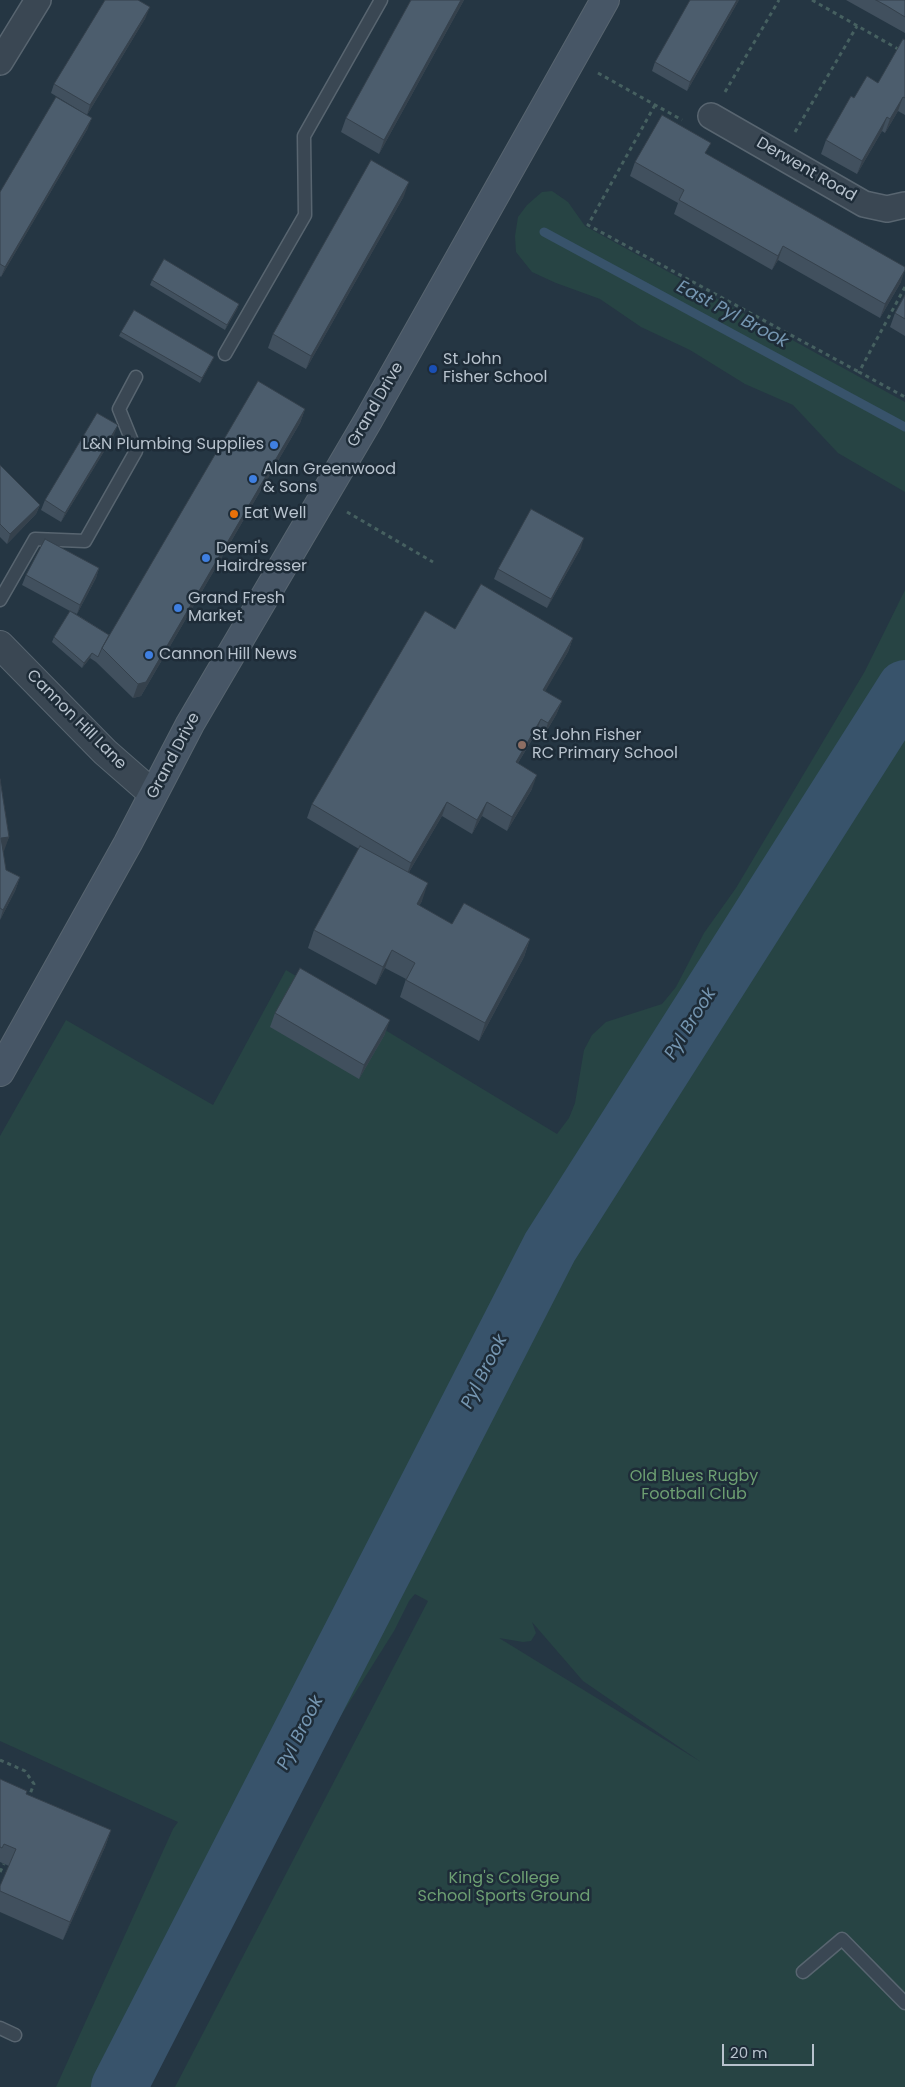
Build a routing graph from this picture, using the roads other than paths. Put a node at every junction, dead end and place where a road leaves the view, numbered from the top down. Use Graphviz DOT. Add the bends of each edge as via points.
graph roads {
  1 [pos="38,0"];
  2 [pos="381,0"];
  3 [pos="605,0"];
  4 [pos="0,62"];
  5 [pos="711,116"];
  6 [pos="905,205"];
  7 [pos="224,354"];
  8 [pos="136,377"];
  9 [pos="0,600"];
  10 [pos="0,645"];
  11 [pos="153,794"];
  12 [pos="0,1072"];
  13 [pos="803,1972"];
  14 [pos="905,2003"];
  15 [pos="0,2028"];
  16 [pos="15,2035"];
  1 -- 4 [label="street"];
  2 -- 7 [label="lane" via="304,136 305,214"];
  3 -- 11 [label="main road, Grand Drive"];
  5 -- 6 [label="street, Derwent Road" via="864,204 888,209"];
  8 -- 9 [label="lane" via="119,409 136,451 85,541 35,539"];
  10 -- 11 [label="street, Cannon Hill Lane" via="105,752"];
  11 -- 12 [label="main road, Grand Drive"];
  13 -- 14 [label="lane" via="842,1938"];
  15 -- 16 [label="lane"];
}
